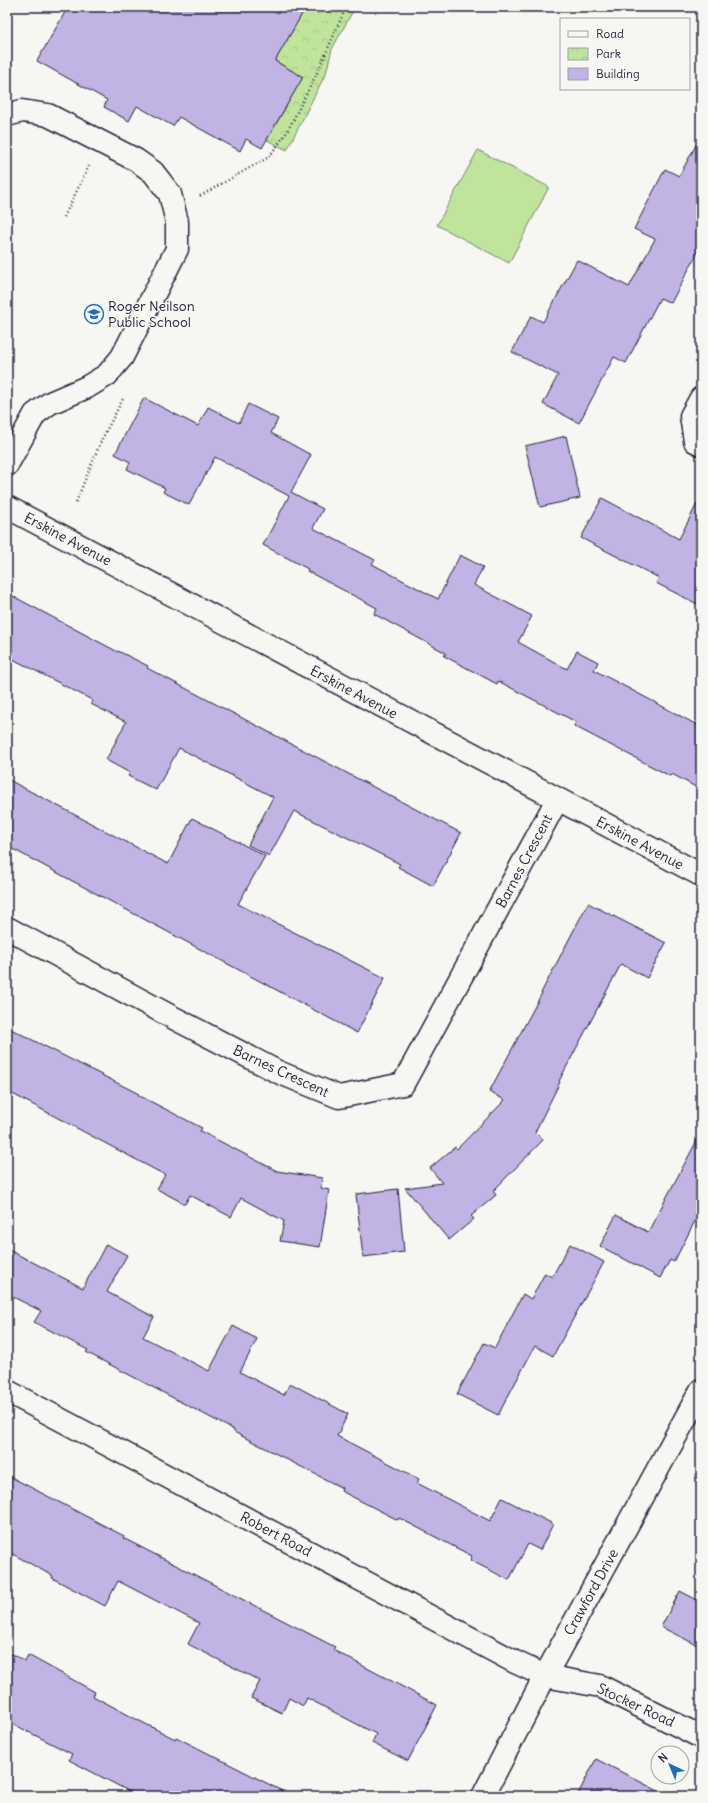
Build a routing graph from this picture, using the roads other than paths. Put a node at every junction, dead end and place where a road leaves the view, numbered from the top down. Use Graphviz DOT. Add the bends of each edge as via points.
graph roads {
  1 [pos="7,115"];
  2 [pos="701,398"];
  3 [pos="701,444"];
  4 [pos="7,465"];
  5 [pos="7,506"];
  6 [pos="557,800"];
  7 [pos="701,875"];
  8 [pos="7,928"];
  9 [pos="701,1390"];
  10 [pos="7,1391"];
  11 [pos="545,1676"];
  12 [pos="701,1736"];
  13 [pos="483,1796"];
  1 -- 4 [label="street" via="22,111 48,115 136,160 153,172 170,194 177,222 177,249 122,357 106,375 87,387 50,403 35,414"];
  2 -- 3 [label="street" via="691,416 695,441"];
  5 -- 6 [label="street, Erskine Avenue"];
  6 -- 7 [label="street, Erskine Avenue"];
  6 -- 8 [label="street, Barnes Crescent" via="403,1084 339,1097 271,1069"];
  9 -- 11 [label="street, Crawford Drive"];
  10 -- 11 [label="street, Robert Road"];
  11 -- 12 [label="street, Stocker Road" via="600,1686"];
  11 -- 13 [label="street, Crawford Drive"];
}
